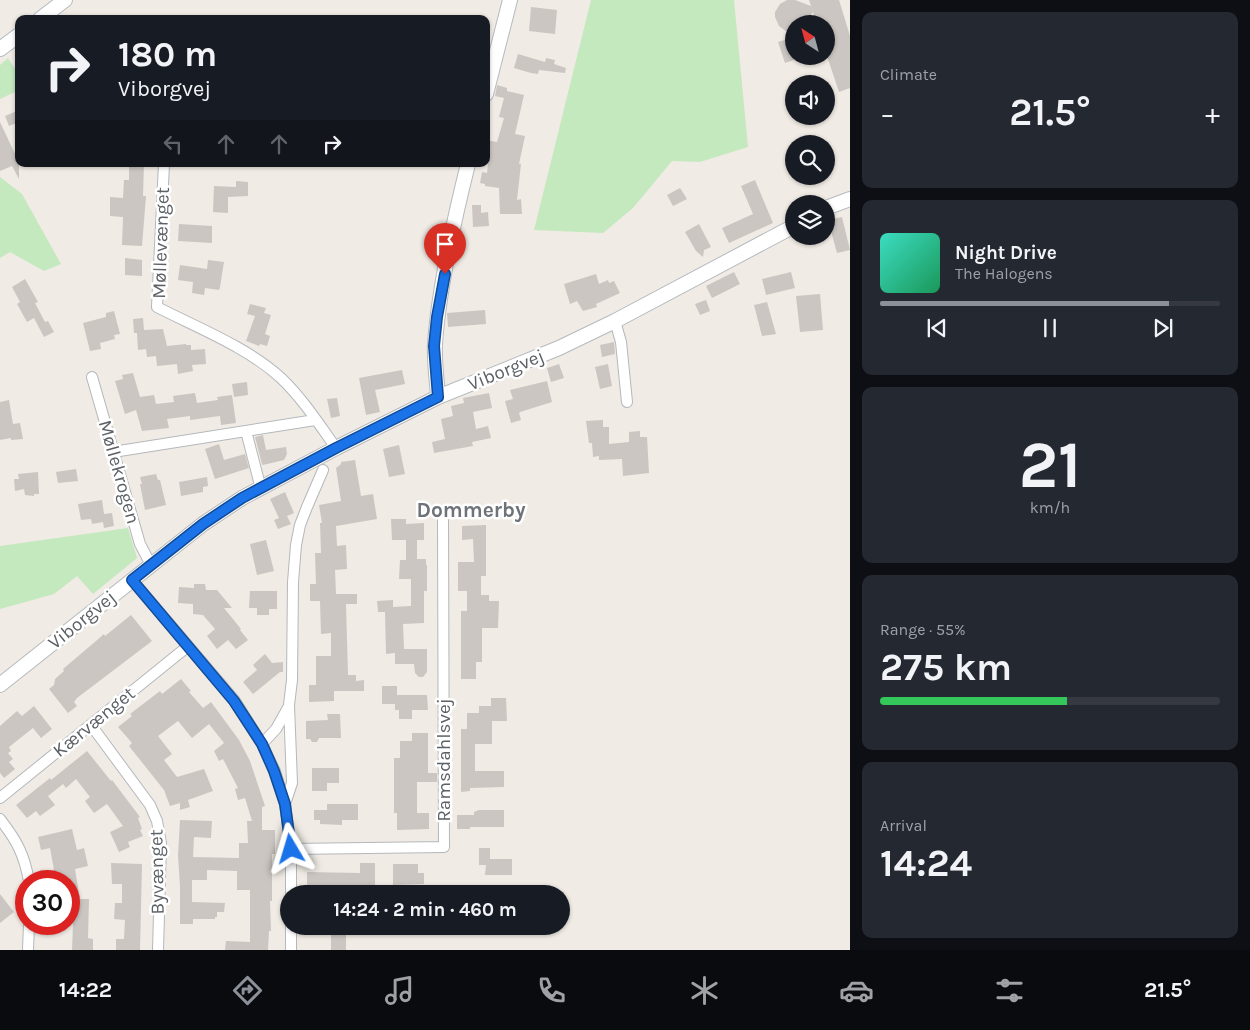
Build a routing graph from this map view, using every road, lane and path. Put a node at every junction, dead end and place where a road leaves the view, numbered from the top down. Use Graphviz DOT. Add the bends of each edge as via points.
graph roads {
  1 [pos="65,0"];
  2 [pos="510,0"];
  3 [pos="45,15"];
  4 [pos="15,38"];
  5 [pos="0,49"];
  6 [pos="490,78"];
  7 [pos="164,167"];
  8 [pos="467,167"];
  9 [pos="850,199"];
  10 [pos="835,205"];
  11 [pos="785,231"];
  12 [pos="615,321"];
  13 [pos="92,377"];
  14 [pos="438,397"];
  15 [pos="627,402"];
  16 [pos="315,420"];
  17 [pos="246,431"];
  18 [pos="336,448"];
  19 [pos="113,452"];
  20 [pos="323,470"];
  21 [pos="261,489"];
  22 [pos="443,520"];
  23 [pos="151,565"];
  24 [pos="132,580"];
  25 [pos="187,647"];
  26 [pos="0,685"];
  27 [pos="289,705"];
  28 [pos="91,725"];
  29 [pos="262,744"];
  30 [pos="0,798"];
  31 [pos="285,804"];
  32 [pos="0,819"];
  33 [pos="291,849"];
  34 [pos="27,870"];
  35 [pos="291,885"];
  36 [pos="29,935"];
  37 [pos="291,935"];
  38 [pos="28,950"];
  39 [pos="158,950"];
  40 [pos="292,950"];
  1 -- 3 [label="street"];
  2 -- 6 [label="street"];
  4 -- 5 [label="street"];
  7 -- 16 [label="street, Møllevænget" via="157,307 253,356 281,378"];
  8 -- 14 [label="street" via="437,317 434,346"];
  9 -- 10 [label="street"];
  11 -- 12 [label="street, Viborgvej"];
  12 -- 14 [label="street, Viborgvej" via="559,348"];
  12 -- 15 [label="street" via="621,342"];
  13 -- 19 [label="street, Møllekrogen"];
  14 -- 18 [label="street, Viborgvej"];
  16 -- 17 [label="street"];
  16 -- 18 [label="street, Møllevænget"];
  17 -- 19 [label="street"];
  17 -- 21 [label="street"];
  18 -- 21 [label="street, Viborgvej"];
  19 -- 23 [label="street, Møllekrogen" via="140,544"];
  20 -- 27 [label="street" via="296,545"];
  21 -- 23 [label="street, Viborgvej" via="203,524"];
  22 -- 33 [label="street, Ramsdahlsvej" via="444,847"];
  23 -- 24 [label="street, Viborgvej"];
  24 -- 25 [label="street"];
  24 -- 26 [label="street, Viborgvej"];
  25 -- 28 [label="street, Kærvænget"];
  25 -- 29 [label="street" via="234,701"];
  27 -- 29 [label="street" via="276,729"];
  27 -- 31 [label="street" via="292,782"];
  28 -- 30 [label="street, Kærvænget"];
  28 -- 39 [label="street, Byvænget" via="150,805 157,821 161,843"];
  29 -- 31 [label="street"];
  31 -- 33 [label="street"];
  32 -- 34 [label="street" via="14,838"];
  33 -- 35 [label="street"];
  36 -- 38 [label="street"];
  37 -- 40 [label="street"];
}
